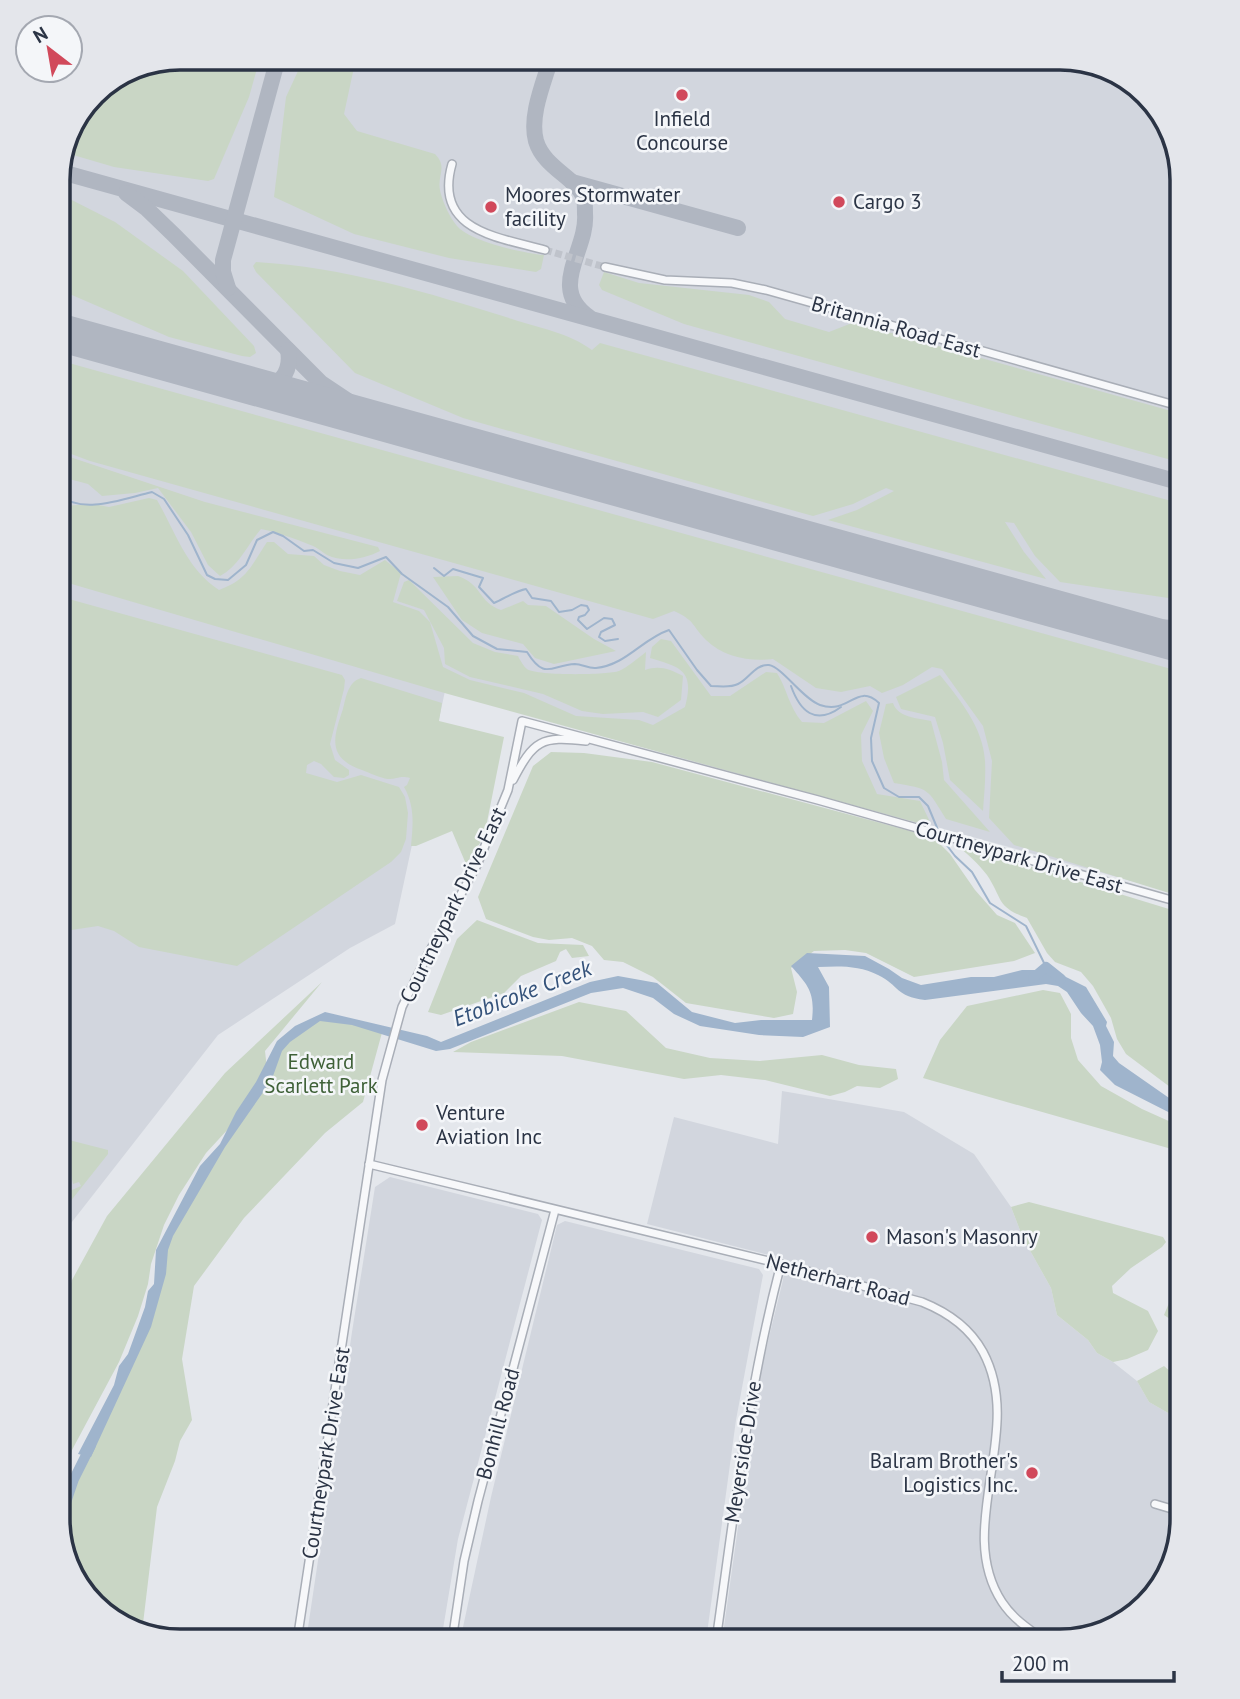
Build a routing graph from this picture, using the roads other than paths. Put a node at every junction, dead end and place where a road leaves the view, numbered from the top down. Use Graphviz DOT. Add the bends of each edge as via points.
graph roads {
  1 [pos="452,164"];
  2 [pos="545,250"];
  3 [pos="606,267"];
  4 [pos="1170,404"];
  5 [pos="603,743"];
  6 [pos="508,790"];
  7 [pos="1170,899"];
  8 [pos="369,1164"];
  9 [pos="555,1210"];
  10 [pos="781,1264"];
  11 [pos="1155,1504"];
  12 [pos="1170,1508"];
  13 [pos="299,1629"];
  14 [pos="454,1629"];
  15 [pos="718,1629"];
  16 [pos="1030,1629"];
  1 -- 2 [label="street" via="448,189 468,225"];
  3 -- 4 [label="street, Britannia Road East" via="665,280 732,283 766,290"];
  5 -- 6 [label="street" via="546,741 527,754"];
  5 -- 6 [label="street, Courtneypark Drive East" via="522,721"];
  5 -- 7 [label="street, Courtneypark Drive East"];
  6 -- 8 [label="street, Courtneypark Drive East" via="472,874 409,992 391,1040"];
  8 -- 9 [label="street, Netherhart Road"];
  8 -- 13 [label="street, Courtneypark Drive East"];
  9 -- 10 [label="street, Netherhart Road"];
  9 -- 14 [label="street, Bonhill Road" via="491,1448 464,1561"];
  10 -- 15 [label="street, Meyerside Drive" via="752,1391"];
  10 -- 16 [label="street, Netherhart Road" via="937,1308 977,1342 992,1371 998,1406 984,1539 986,1561 1002,1601"];
  11 -- 12 [label="street"];
}
